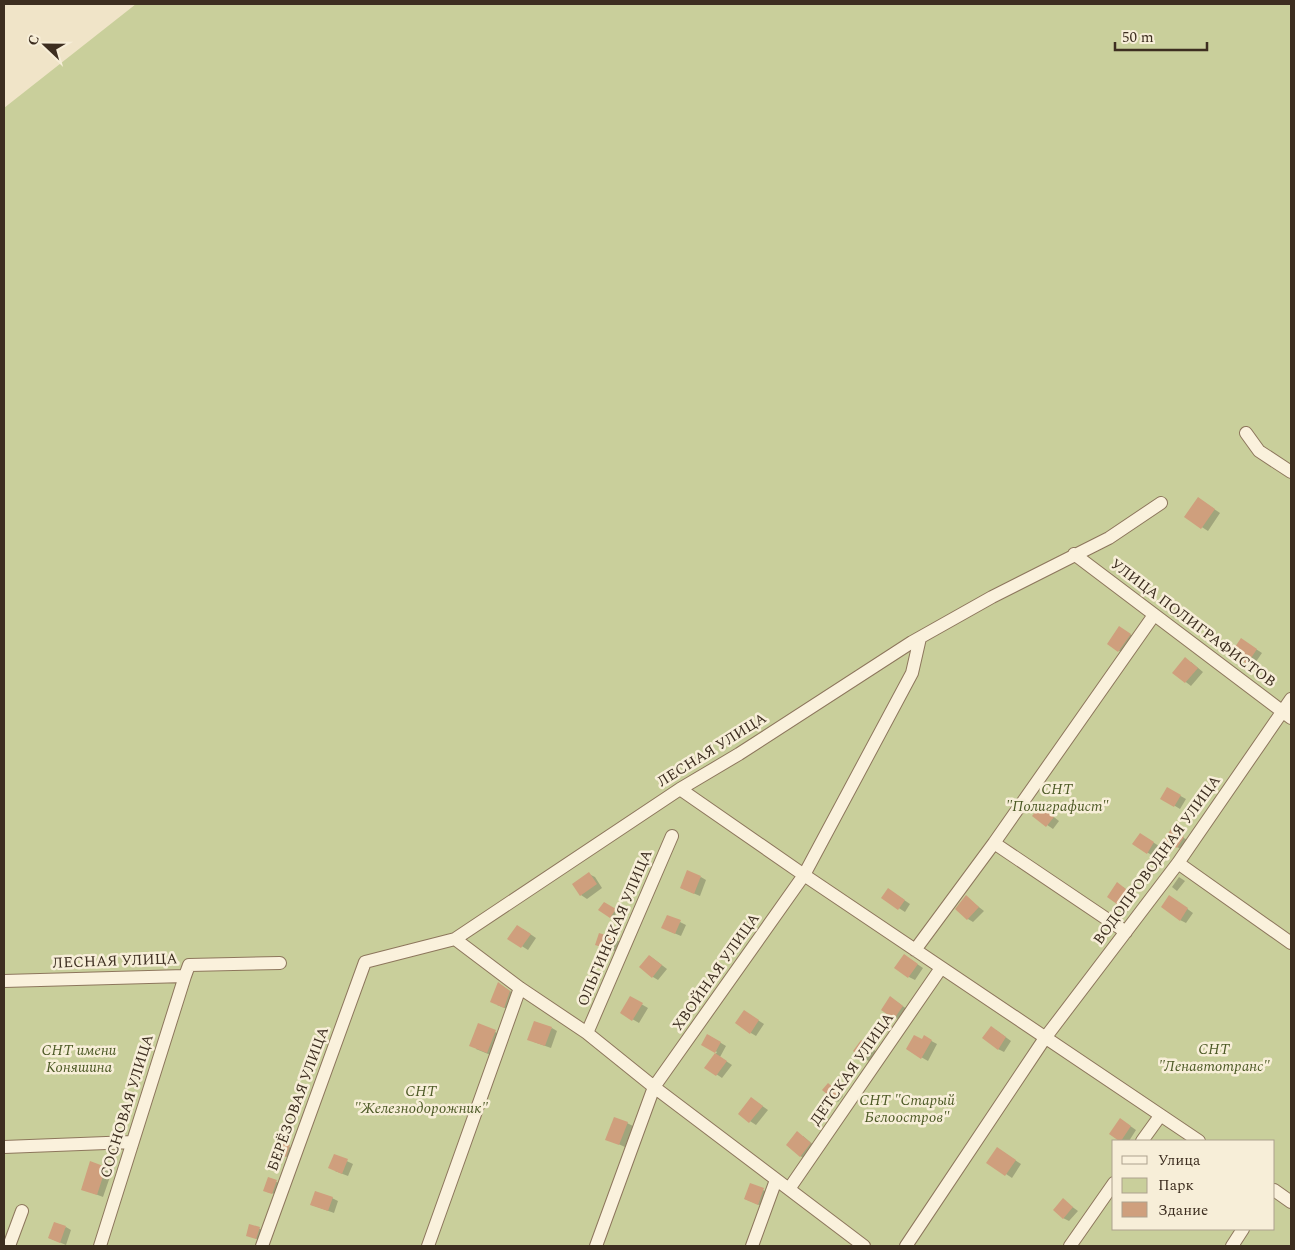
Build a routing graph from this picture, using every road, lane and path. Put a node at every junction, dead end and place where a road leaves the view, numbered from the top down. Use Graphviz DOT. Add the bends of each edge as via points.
graph roads {
  1 [pos="1246,433"];
  2 [pos="1291,472"];
  3 [pos="1161,503"];
  4 [pos="1074,554"];
  5 [pos="1154,615"];
  6 [pos="920,638"];
  7 [pos="1291,699"];
  8 [pos="1287,715"];
  9 [pos="680,789"];
  10 [pos="672,836"];
  11 [pos="994,843"];
  12 [pos="1178,863"];
  13 [pos="804,875"];
  14 [pos="1126,932"];
  15 [pos="455,939"];
  16 [pos="1291,943"];
  17 [pos="915,950"];
  18 [pos="365,962"];
  19 [pos="280,963"];
  20 [pos="941,968"];
  21 [pos="185,976"];
  22 [pos="4,981"];
  23 [pos="520,988"];
  24 [pos="587,1033"];
  25 [pos="1045,1038"];
  26 [pos="654,1087"];
  27 [pos="1160,1116"];
  28 [pos="1143,1140"];
  29 [pos="1197,1140"];
  30 [pos="132,1142"];
  31 [pos="4,1147"];
  32 [pos="776,1180"];
  33 [pos="1112,1186"];
  34 [pos="789,1189"];
  35 [pos="1275,1191"];
  36 [pos="1291,1202"];
  37 [pos="22,1211"];
  38 [pos="1242,1230"];
  39 [pos="9,1246"];
  40 [pos="100,1246"];
  41 [pos="262,1246"];
  42 [pos="428,1246"];
  43 [pos="596,1246"];
  44 [pos="752,1246"];
  45 [pos="864,1246"];
  46 [pos="906,1246"];
  47 [pos="1070,1246"];
  48 [pos="1232,1246"];
  1 -- 2 [label="street" via="1259,450"];
  3 -- 4 [label="street, ЛЕСНАЯ УЛИЦА" via="1110,538"];
  4 -- 5 [label="street, УЛИЦА ПОЛИГРАФИСТОВ"];
  4 -- 6 [label="street, ЛЕСНАЯ УЛИЦА"];
  5 -- 8 [label="street, УЛИЦА ПОЛИГРАФИСТОВ"];
  5 -- 11 [label="street"];
  6 -- 9 [label="street, ЛЕСНАЯ УЛИЦА"];
  6 -- 13 [label="street, ХВОЙНАЯ УЛИЦА" via="912,673"];
  7 -- 8 [label="street, ВОДОПРОВОДНАЯ УЛИЦА"];
  8 -- 12 [label="street, ВОДОПРОВОДНАЯ УЛИЦА"];
  9 -- 13 [label="street"];
  9 -- 15 [label="street, ЛЕСНАЯ УЛИЦА"];
  10 -- 24 [label="street, ОЛЬГИНСКАЯ УЛИЦА"];
  11 -- 14 [label="street"];
  11 -- 17 [label="street"];
  12 -- 14 [label="street, ВОДОПРОВОДНАЯ УЛИЦА"];
  12 -- 16 [label="street"];
  13 -- 17 [label="street"];
  13 -- 26 [label="street, ХВОЙНАЯ УЛИЦА"];
  14 -- 25 [label="street, ВОДОПРОВОДНАЯ УЛИЦА"];
  15 -- 18 [label="street, ЛЕСНАЯ УЛИЦА"];
  15 -- 23 [label="street"];
  17 -- 20 [label="street"];
  18 -- 41 [label="street, БЕРЁЗОВАЯ УЛИЦА"];
  19 -- 21 [label="street, ЛЕСНАЯ УЛИЦА" via="188,965"];
  20 -- 25 [label="street"];
  20 -- 34 [label="street, ДЕТСКАЯ УЛИЦА"];
  21 -- 22 [label="street, ЛЕСНАЯ УЛИЦА"];
  21 -- 30 [label="street, СОСНОВАЯ УЛИЦА"];
  23 -- 24 [label="street"];
  23 -- 42 [label="street"];
  24 -- 26 [label="street"];
  25 -- 27 [label="street"];
  25 -- 46 [label="street, ВОДОПРОВОДНАЯ УЛИЦА"];
  26 -- 32 [label="street"];
  26 -- 43 [label="street, ХВОЙНАЯ УЛИЦА"];
  27 -- 28 [label="street"];
  27 -- 29 [label="street"];
  30 -- 31 [label="street"];
  30 -- 40 [label="street, СОСНОВАЯ УЛИЦА"];
  32 -- 34 [label="street"];
  32 -- 44 [label="street"];
  33 -- 47 [label="street"];
  34 -- 45 [label="street"];
  35 -- 36 [label="street"];
  37 -- 39 [label="street"];
  38 -- 48 [label="street"];
}
